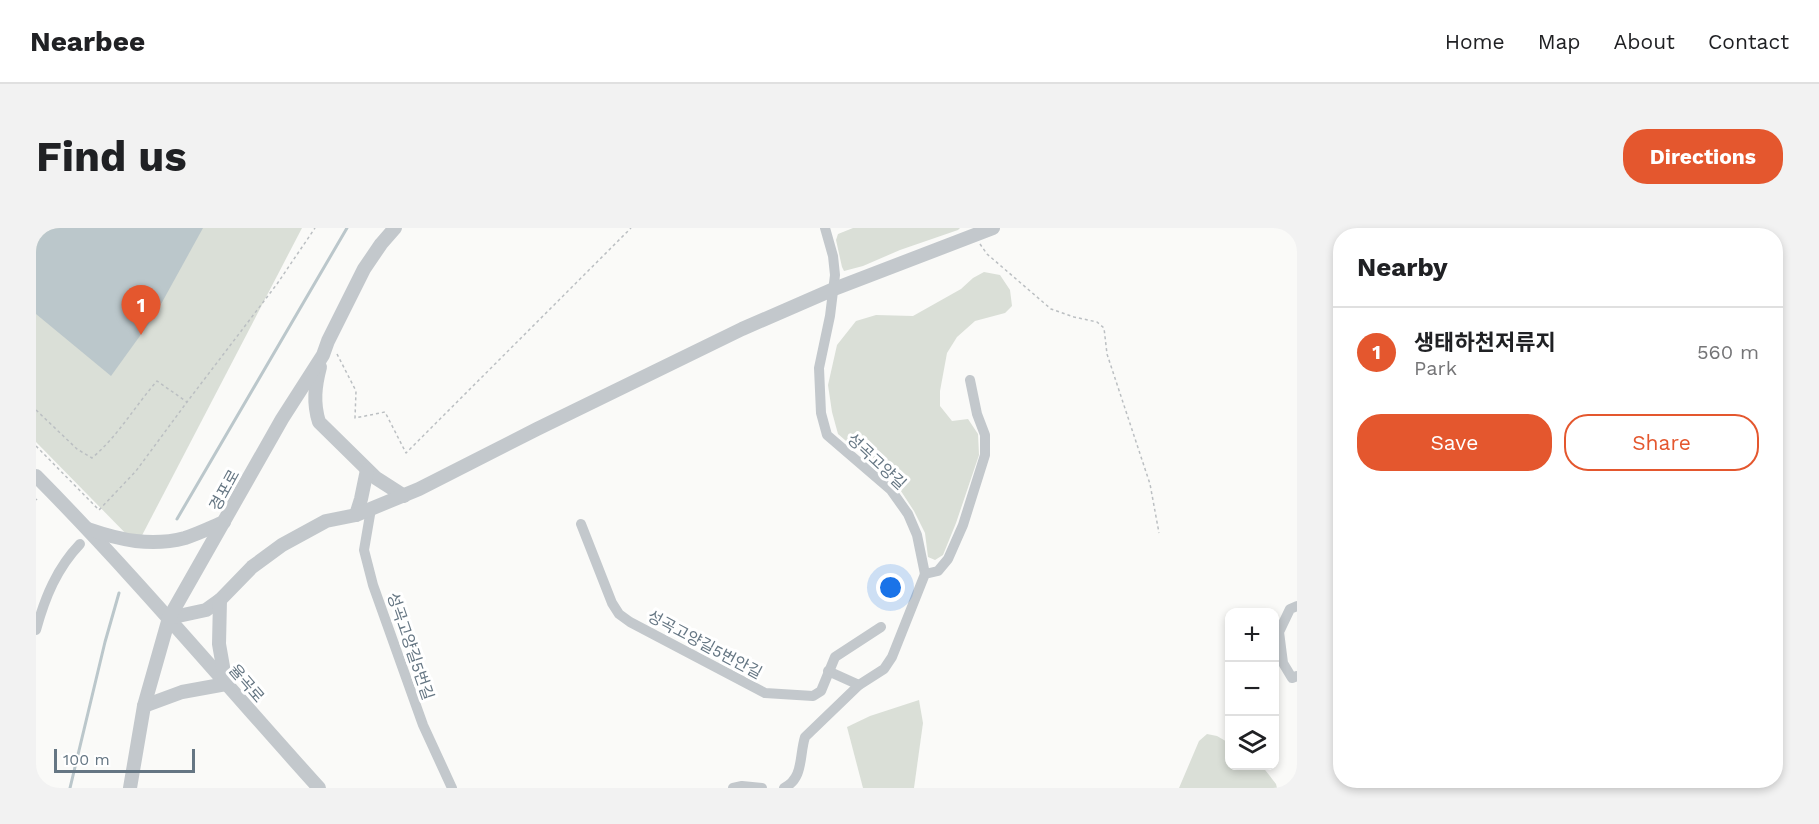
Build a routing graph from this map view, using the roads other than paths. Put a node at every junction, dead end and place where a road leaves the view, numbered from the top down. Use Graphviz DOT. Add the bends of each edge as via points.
graph roads {
  1 [pos="395,228"];
  2 [pos="825,228"];
  3 [pos="993,228"];
  4 [pos="834,289"];
  5 [pos="323,355"];
  6 [pos="969,380"];
  7 [pos="367,470"];
  8 [pos="36,476"];
  9 [pos="404,496"];
  10 [pos="371,509"];
  11 [pos="356,515"];
  12 [pos="224,522"];
  13 [pos="580,524"];
  14 [pos="86,528"];
  15 [pos="80,544"];
  16 [pos="925,574"];
  17 [pos="220,600"];
  18 [pos="1297,606"];
  19 [pos="169,618"];
  20 [pos="881,627"];
  21 [pos="36,630"];
  22 [pos="828,671"];
  23 [pos="1297,676"];
  24 [pos="226,684"];
  25 [pos="859,685"];
  26 [pos="144,706"];
  27 [pos="130,788"];
  28 [pos="319,788"];
  29 [pos="452,788"];
  30 [pos="734,788"];
  31 [pos="762,788"];
  32 [pos="784,788"];
  1 -- 5 [label="street, 경포로" via="364,269"];
  2 -- 4 [label="street, 성곡고양길" via="833,256"];
  3 -- 4 [label="street"];
  4 -- 9 [label="street" via="742,329"];
  4 -- 16 [label="street, 성곡고양길" via="819,368 821,413 827,435 891,490 908,514"];
  5 -- 7 [label="street" via="315,397 320,422"];
  5 -- 12 [label="street, 경포로"];
  6 -- 16 [label="street" via="985,435 984,455 963,525 948,559 938,571"];
  7 -- 9 [label="street"];
  7 -- 11 [label="street"];
  8 -- 14 [label="street"];
  9 -- 10 [label="street"];
  10 -- 11 [label="street"];
  10 -- 29 [label="street, 성곡고양길5번길" via="364,550 373,585 423,725"];
  11 -- 17 [label="street" via="326,520 282,545 252,567"];
  12 -- 14 [label="street" via="186,538 159,542 116,539"];
  12 -- 19 [label="street, 경포로"];
  13 -- 22 [label="street, 성곡고양길5번안길" via="612,603 630,622 765,693 813,696 821,691"];
  14 -- 19 [label="street, 율곡로"];
  15 -- 21 [label="street" via="56,575"];
  16 -- 25 [label="street" via="892,657 884,669"];
  17 -- 19 [label="street" via="206,610"];
  17 -- 24 [label="street" via="219,644"];
  18 -- 23 [label="street" via="1290,609 1280,632 1283,663 1292,678"];
  19 -- 24 [label="street, 율곡로"];
  19 -- 26 [label="street, 경포로"];
  20 -- 22 [label="street, 성곡고양길5번안길" via="835,657"];
  22 -- 25 [label="street"];
  24 -- 26 [label="street" via="182,692"];
  24 -- 28 [label="street, 율곡로"];
  25 -- 32 [label="street" via="805,737 799,773"];
  26 -- 27 [label="street, 경포로"];
  30 -- 31 [label="street"];
}
